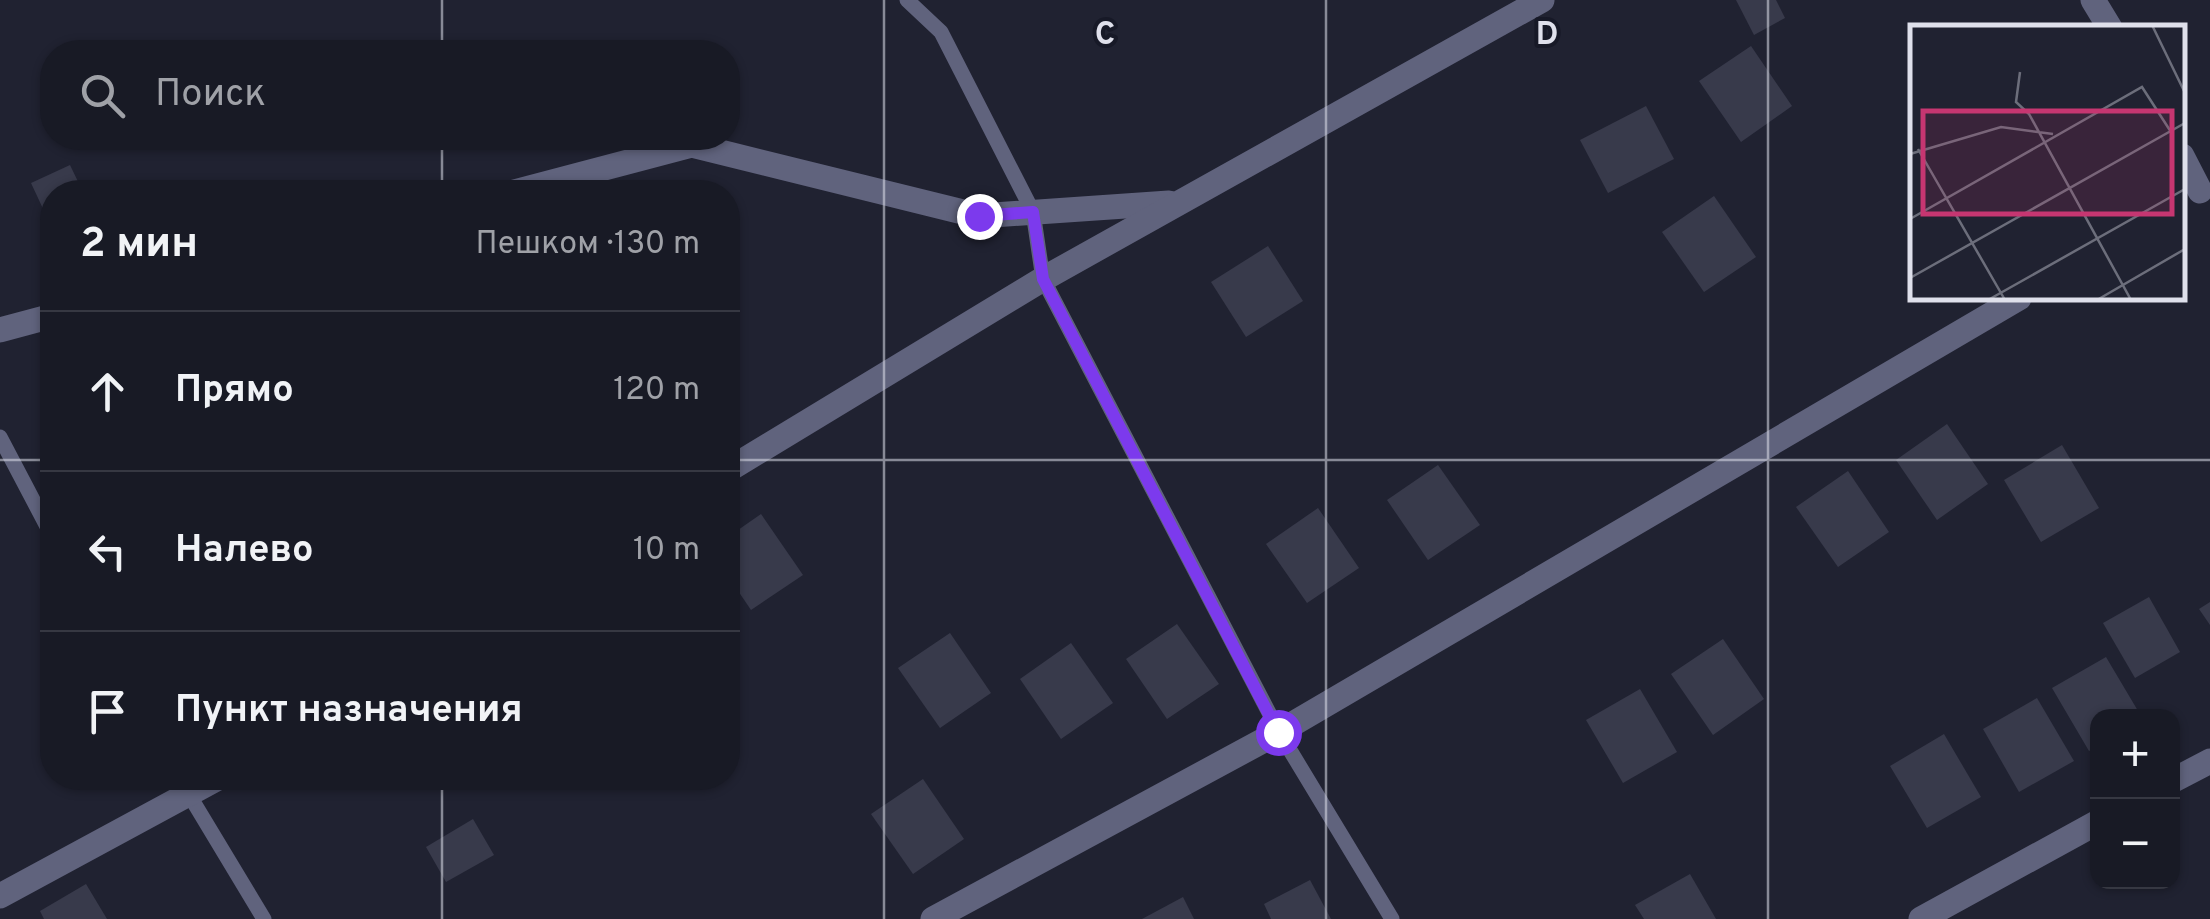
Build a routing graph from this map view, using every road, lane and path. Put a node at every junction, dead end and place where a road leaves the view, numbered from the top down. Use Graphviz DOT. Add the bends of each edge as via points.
graph roads {
  1 [pos="907,0"];
  2 [pos="1542,0"];
  3 [pos="2094,0"];
  4 [pos="2108,25"];
  5 [pos="673,150"];
  6 [pos="712,150"];
  7 [pos="2185,163"];
  8 [pos="559,180"];
  9 [pos="2198,192"];
  10 [pos="1179,202"];
  11 [pos="1033,212"];
  12 [pos="1043,279"];
  13 [pos="2016,300"];
  14 [pos="40,319"];
  15 [pos="0,330"];
  16 [pos="0,436"];
  17 [pos="740,463"];
  18 [pos="40,513"];
  19 [pos="1278,732"];
  20 [pos="2210,760"];
  21 [pos="2180,777"];
  22 [pos="177,790"];
  23 [pos="186,790"];
  24 [pos="2090,826"];
  25 [pos="0,896"];
  26 [pos="264,919"];
  27 [pos="933,919"];
  28 [pos="1392,919"];
  29 [pos="1921,919"];
  1 -- 11 [label="lane" via="941,32"];
  2 -- 10 [label="street"];
  3 -- 4 [label="street"];
  5 -- 8 [label="street"];
  6 -- 11 [label="street" via="979,216"];
  7 -- 9 [label="street"];
  10 -- 11 [label="street"];
  10 -- 12 [label="street"];
  11 -- 12 [label="lane"];
  12 -- 17 [label="street"];
  12 -- 19 [label="lane"];
  13 -- 19 [label="street"];
  14 -- 15 [label="street"];
  16 -- 18 [label="lane"];
  19 -- 27 [label="street"];
  19 -- 28 [label="lane"];
  20 -- 21 [label="street"];
  22 -- 25 [label="street"];
  23 -- 26 [label="lane"];
  24 -- 29 [label="street"];
}
